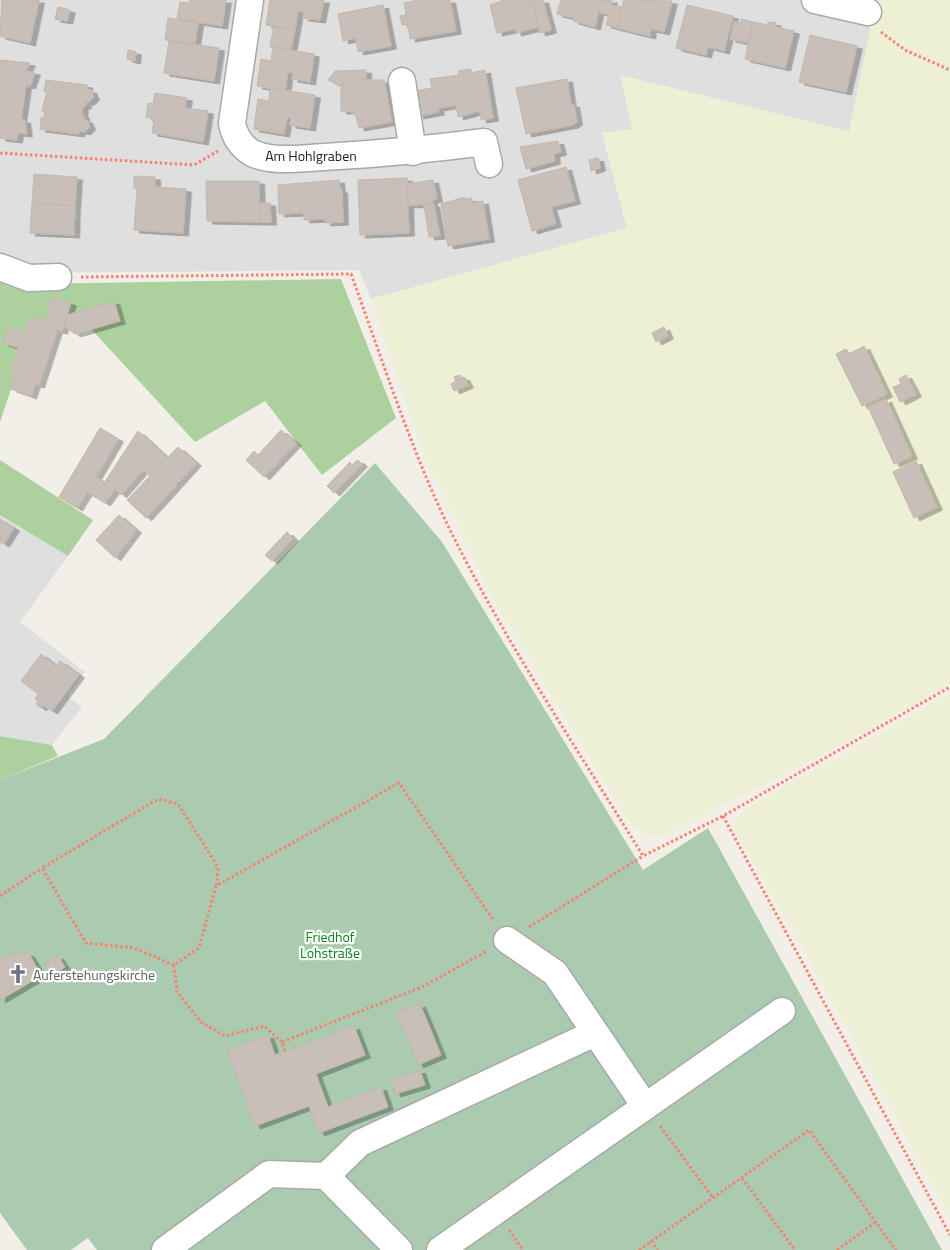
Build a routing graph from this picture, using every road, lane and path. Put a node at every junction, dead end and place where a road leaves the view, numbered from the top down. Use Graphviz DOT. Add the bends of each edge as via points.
graph roads {
  1 [pos="250,0"];
  2 [pos="815,0"];
  3 [pos="868,12"];
  4 [pos="950,70"];
  5 [pos="402,81"];
  6 [pos="237,139"];
  7 [pos="413,152"];
  8 [pos="0,153"];
  9 [pos="489,164"];
  10 [pos="0,268"];
  11 [pos="58,277"];
  12 [pos="950,688"];
  13 [pos="723,816"];
  14 [pos="643,856"];
  15 [pos="42,868"];
  16 [pos="216,886"];
  17 [pos="0,896"];
  18 [pos="507,940"];
  19 [pos="174,965"];
  20 [pos="782,1012"];
  21 [pos="595,1033"];
  22 [pos="282,1042"];
  23 [pos="285,1051"];
  24 [pos="645,1106"];
  25 [pos="326,1176"];
  26 [pos="742,1178"];
  27 [pos="713,1198"];
  28 [pos="876,1222"];
  29 [pos="950,1235"];
  30 [pos="652,1241"];
  31 [pos="165,1250"];
  32 [pos="399,1250"];
  33 [pos="440,1250"];
  34 [pos="639,1250"];
  35 [pos="658,1250"];
  36 [pos="795,1250"];
  37 [pos="837,1250"];
  38 [pos="896,1250"];
  1 -- 6 [label="street" via="232,108"];
  2 -- 3 [label="street"];
  3 -- 4 [label="path" via="894,44"];
  5 -- 7 [label="street"];
  6 -- 7 [label="street, Am Hohlgraben" via="252,153 279,158"];
  6 -- 8 [label="path" via="194,165"];
  7 -- 9 [label="street, Am Hohlgraben" via="484,142"];
  10 -- 11 [label="street" via="28,278"];
  11 -- 14 [label="path" via="351,274 417,454 452,533 486,598"];
  12 -- 13 [label="path"];
  13 -- 14 [label="path"];
  13 -- 29 [label="path"];
  14 -- 18 [label="path"];
  15 -- 16 [label="path" via="158,799 178,804 218,868"];
  15 -- 17 [label="path"];
  15 -- 19 [label="path" via="86,943 134,948"];
  16 -- 18 [label="path" via="400,783"];
  16 -- 19 [label="path" via="199,948"];
  18 -- 21 [label="street" via="555,973"];
  18 -- 22 [label="path" via="422,987"];
  19 -- 22 [label="path" via="178,992 201,1022 225,1036 264,1026"];
  20 -- 24 [label="street"];
  21 -- 24 [label="street"];
  21 -- 25 [label="street" via="360,1143"];
  22 -- 23 [label="path"];
  24 -- 27 [label="path"];
  24 -- 33 [label="street"];
  25 -- 31 [label="street" via="269,1174"];
  25 -- 32 [label="street"];
  26 -- 27 [label="path"];
  26 -- 28 [label="path" via="809,1130"];
  26 -- 36 [label="path"];
  27 -- 30 [label="path"];
  28 -- 37 [label="path"];
  28 -- 38 [label="path"];
  30 -- 34 [label="path"];
  30 -- 35 [label="path"];
}
